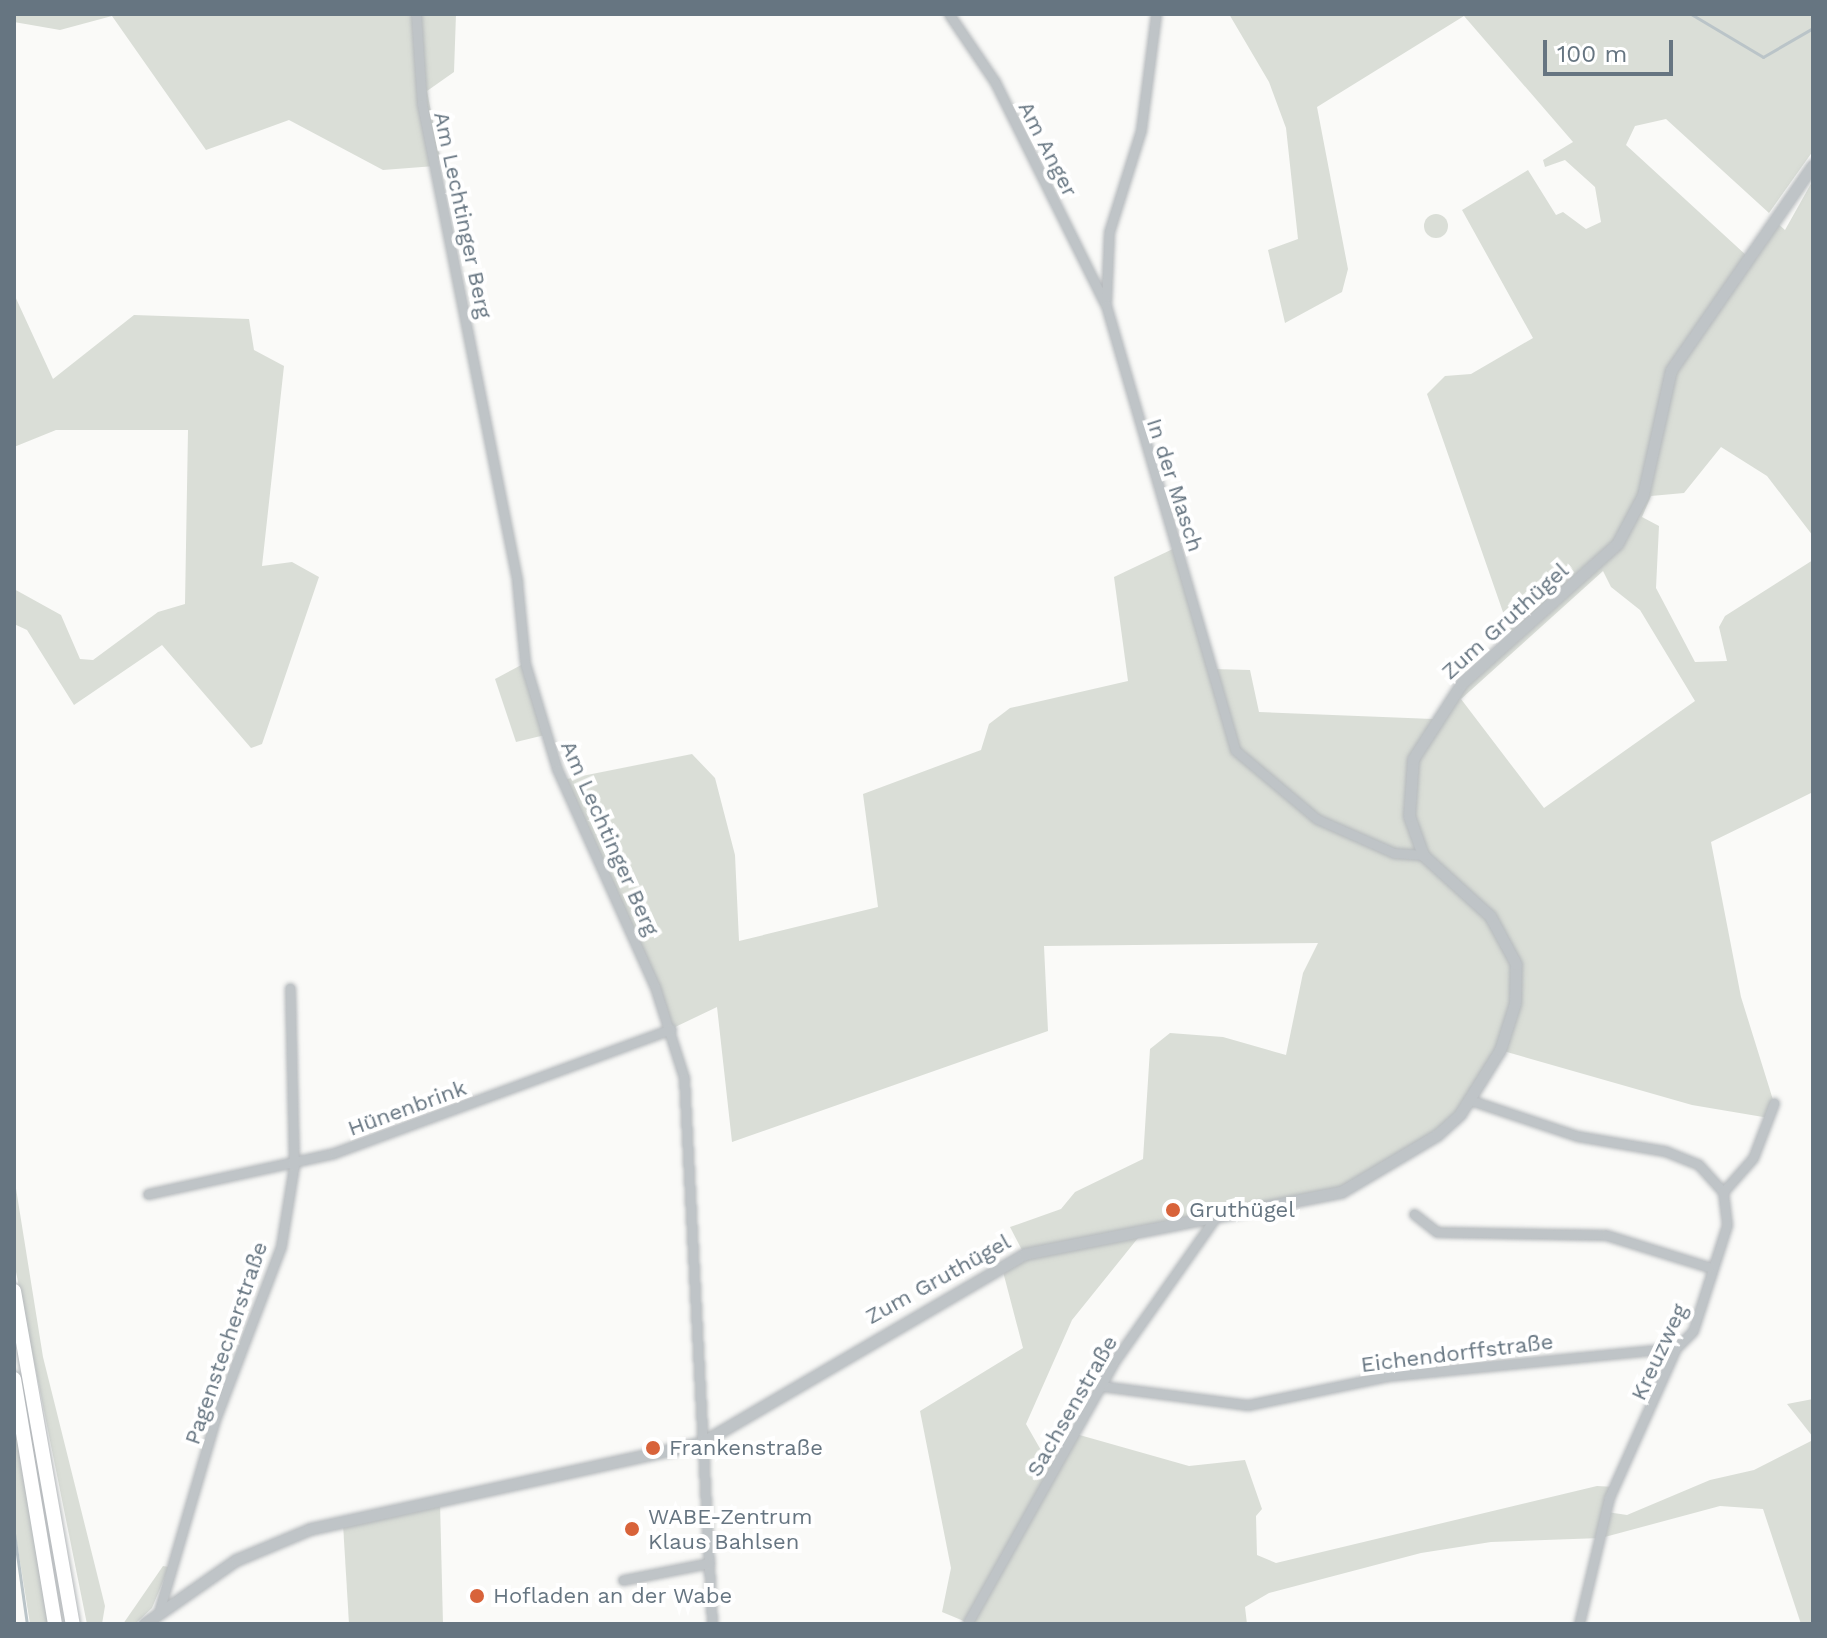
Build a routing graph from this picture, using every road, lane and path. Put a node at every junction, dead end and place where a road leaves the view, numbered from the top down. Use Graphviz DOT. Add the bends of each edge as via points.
graph roads {
  1 [pos="416,14"];
  2 [pos="949,14"];
  3 [pos="1156,14"];
  4 [pos="1813,165"];
  5 [pos="1106,305"];
  6 [pos="1423,855"];
  7 [pos="290,988"];
  8 [pos="671,1029"];
  9 [pos="1470,1100"];
  10 [pos="1774,1103"];
  11 [pos="294,1166"];
  12 [pos="1723,1192"];
  13 [pos="148,1194"];
  14 [pos="1218,1214"];
  15 [pos="1414,1214"];
  16 [pos="1709,1267"];
  17 [pos="14,1291"];
  18 [pos="1676,1348"];
  19 [pos="14,1379"];
  20 [pos="1101,1386"];
  21 [pos="701,1443"];
  22 [pos="709,1563"];
  23 [pos="623,1580"];
  24 [pos="160,1608"];
  25 [pos="55,1624"];
  26 [pos="73,1624"];
  27 [pos="144,1624"];
  28 [pos="712,1624"];
  29 [pos="967,1624"];
  30 [pos="1579,1624"];
  1 -- 8 [label="street, Am Lechtinger Berg" via="422,104 517,581 525,663 557,769"];
  2 -- 5 [label="street, Am Anger" via="995,82"];
  3 -- 5 [label="street, In der Masch" via="1141,130 1109,232"];
  4 -- 6 [label="street, Zum Gruthügel" via="1671,370 1643,495 1617,544 1462,683 1432,720 1408,786"];
  5 -- 6 [label="street, In der Masch" via="1235,750 1317,819 1394,853"];
  6 -- 9 [label="street, Zum Gruthügel" via="1490,916 1516,964 1509,1029"];
  7 -- 11 [label="street, Pagenstecherstraße"];
  8 -- 11 [label="street, Hünenbrink"];
  8 -- 21 [label="street, Am Lechtinger Berg" via="686,1103"];
  9 -- 12 [label="street" via="1577,1136 1665,1151 1698,1164"];
  9 -- 14 [label="street, Zum Gruthügel" via="1412,1153 1341,1192"];
  10 -- 12 [label="street" via="1753,1158"];
  11 -- 13 [label="street, Hünenbrink"];
  11 -- 24 [label="street, Pagenstecherstraße" via="275,1272 215,1420"];
  12 -- 16 [label="street, Kreuzweg" via="1727,1225"];
  14 -- 20 [label="street, Sachsenstraße"];
  14 -- 21 [label="street, Zum Gruthügel" via="1024,1254"];
  15 -- 16 [label="street" via="1437,1232 1606,1235"];
  16 -- 18 [label="street, Kreuzweg" via="1693,1331"];
  17 -- 26 [label="highway"];
  18 -- 20 [label="street, Eichendorffstraße" via="1388,1376 1248,1405"];
  18 -- 30 [label="street, Kreuzweg" via="1609,1498"];
  19 -- 25 [label="highway"];
  20 -- 29 [label="street, Sachsenstraße"];
  21 -- 22 [label="street"];
  21 -- 24 [label="street, Zum Gruthügel" via="310,1529 236,1560"];
  22 -- 23 [label="street"];
  22 -- 28 [label="street"];
  24 -- 27 [label="street, Zum Gruthügel"];
}
